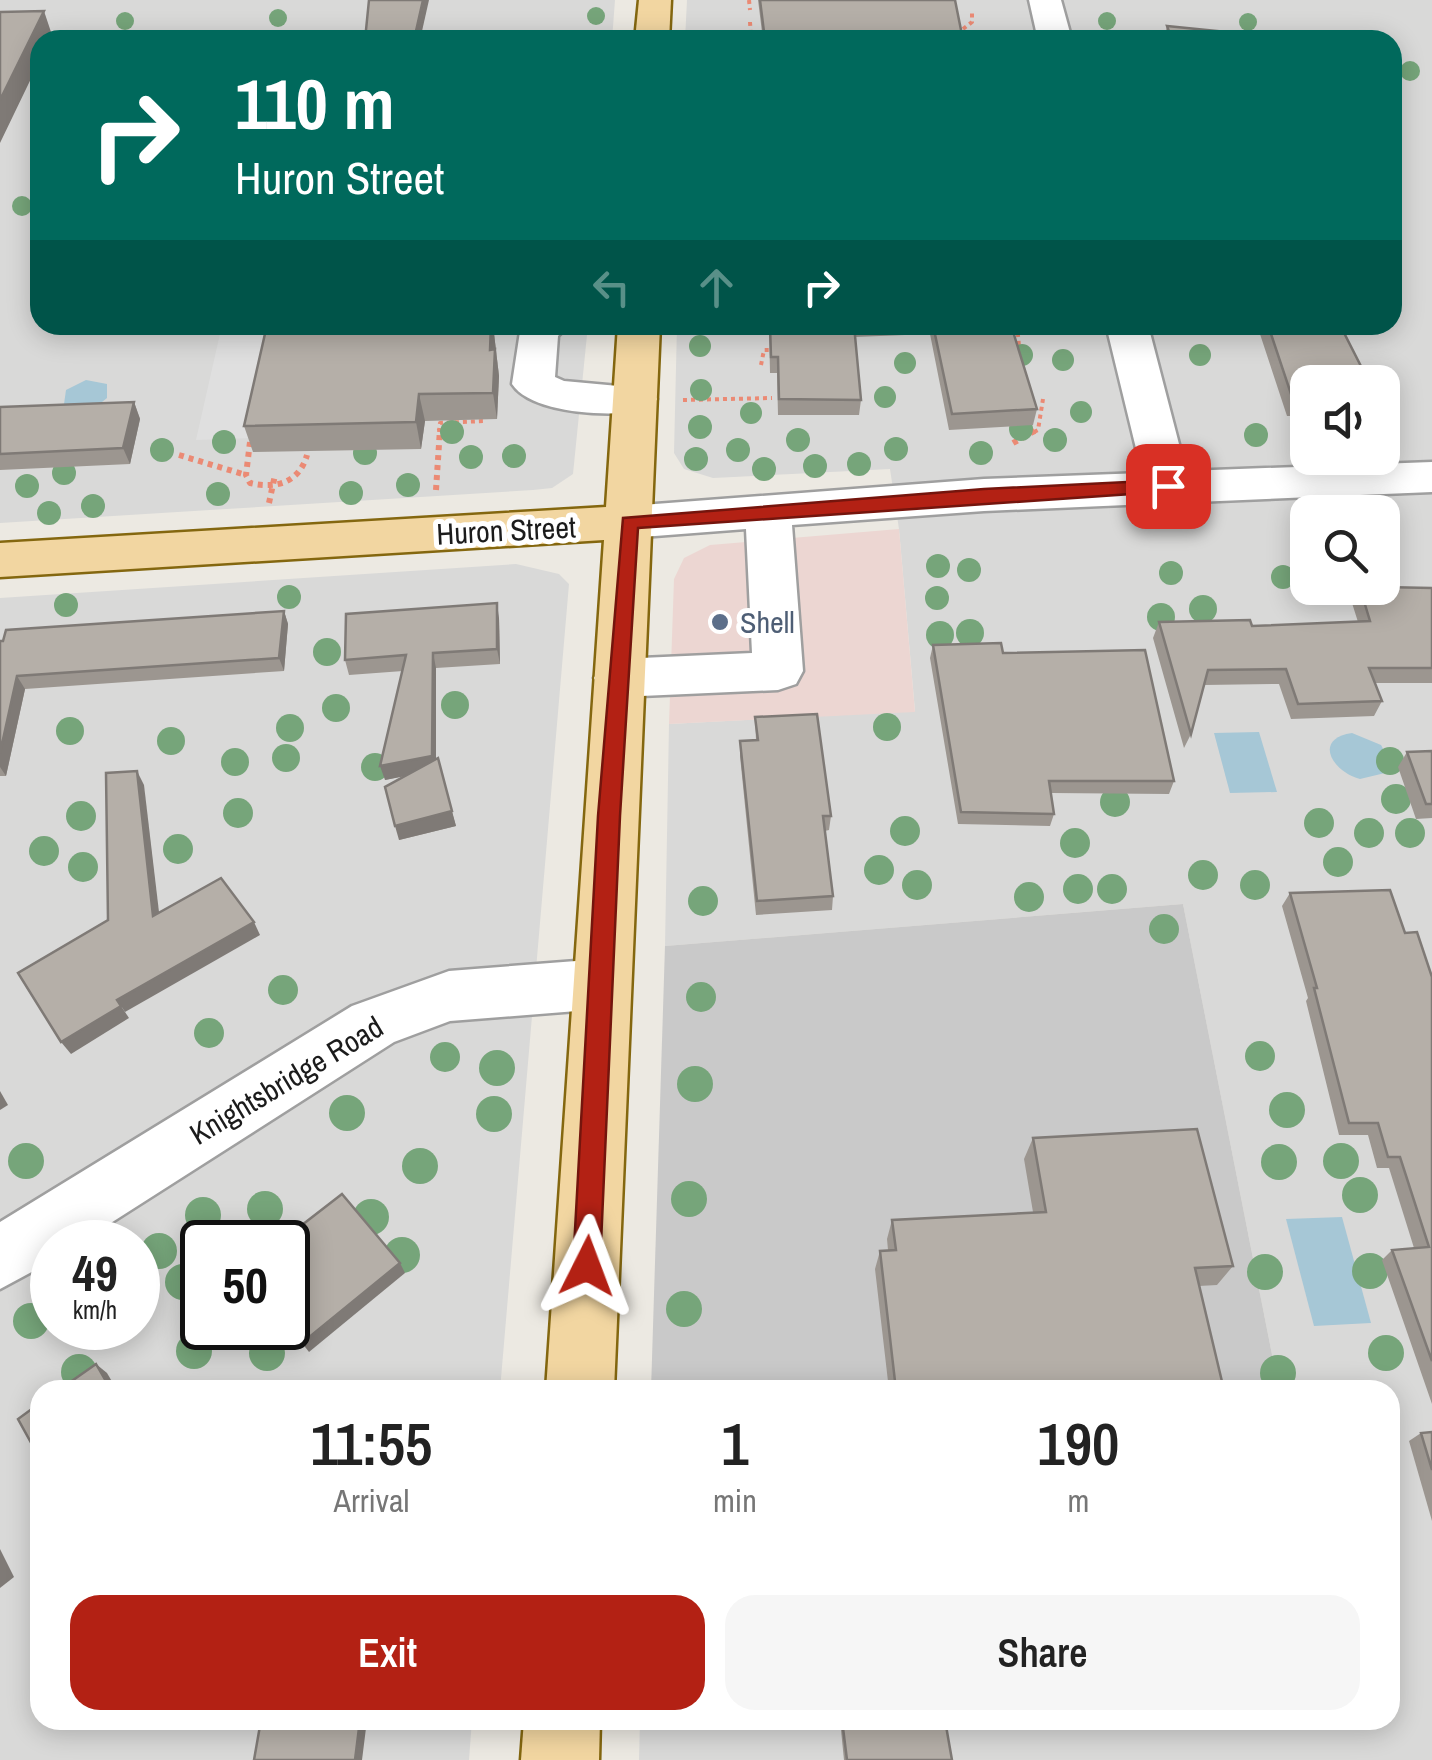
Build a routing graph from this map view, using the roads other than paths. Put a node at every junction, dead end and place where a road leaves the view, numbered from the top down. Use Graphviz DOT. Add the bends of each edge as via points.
graph roads {
  1 [pos="654,0"];
  2 [pos="1045,0"];
  3 [pos="652,30"];
  4 [pos="1052,30"];
  5 [pos="537,335"];
  6 [pos="641,335"];
  7 [pos="1130,335"];
  8 [pos="654,399"];
  9 [pos="1432,477"];
  10 [pos="1168,486"];
  11 [pos="768,513"];
  12 [pos="629,522"];
  13 [pos="0,560"];
  14 [pos="619,678"];
  15 [pos="602,984"];
  16 [pos="0,1258"];
  17 [pos="581,1380"];
  18 [pos="562,1730"];
  19 [pos="560,1760"];
  1 -- 3 [label="main road"];
  2 -- 4 [label="street"];
  5 -- 8 [label="street" via="532,384 557,395"];
  6 -- 8 [label="main road"];
  7 -- 10 [label="street"];
  8 -- 12 [label="main road"];
  9 -- 10 [label="street, Huron Street"];
  10 -- 11 [label="street, Huron Street"];
  11 -- 12 [label="street, Huron Street"];
  11 -- 14 [label="street" via="778,672"];
  12 -- 13 [label="main road, Huron Street"];
  12 -- 14 [label="main road"];
  14 -- 15 [label="main road"];
  15 -- 16 [label="street, Knightsbridge Road" via="449,996 373,1024"];
  15 -- 17 [label="main road"];
  18 -- 19 [label="main road"];
}
